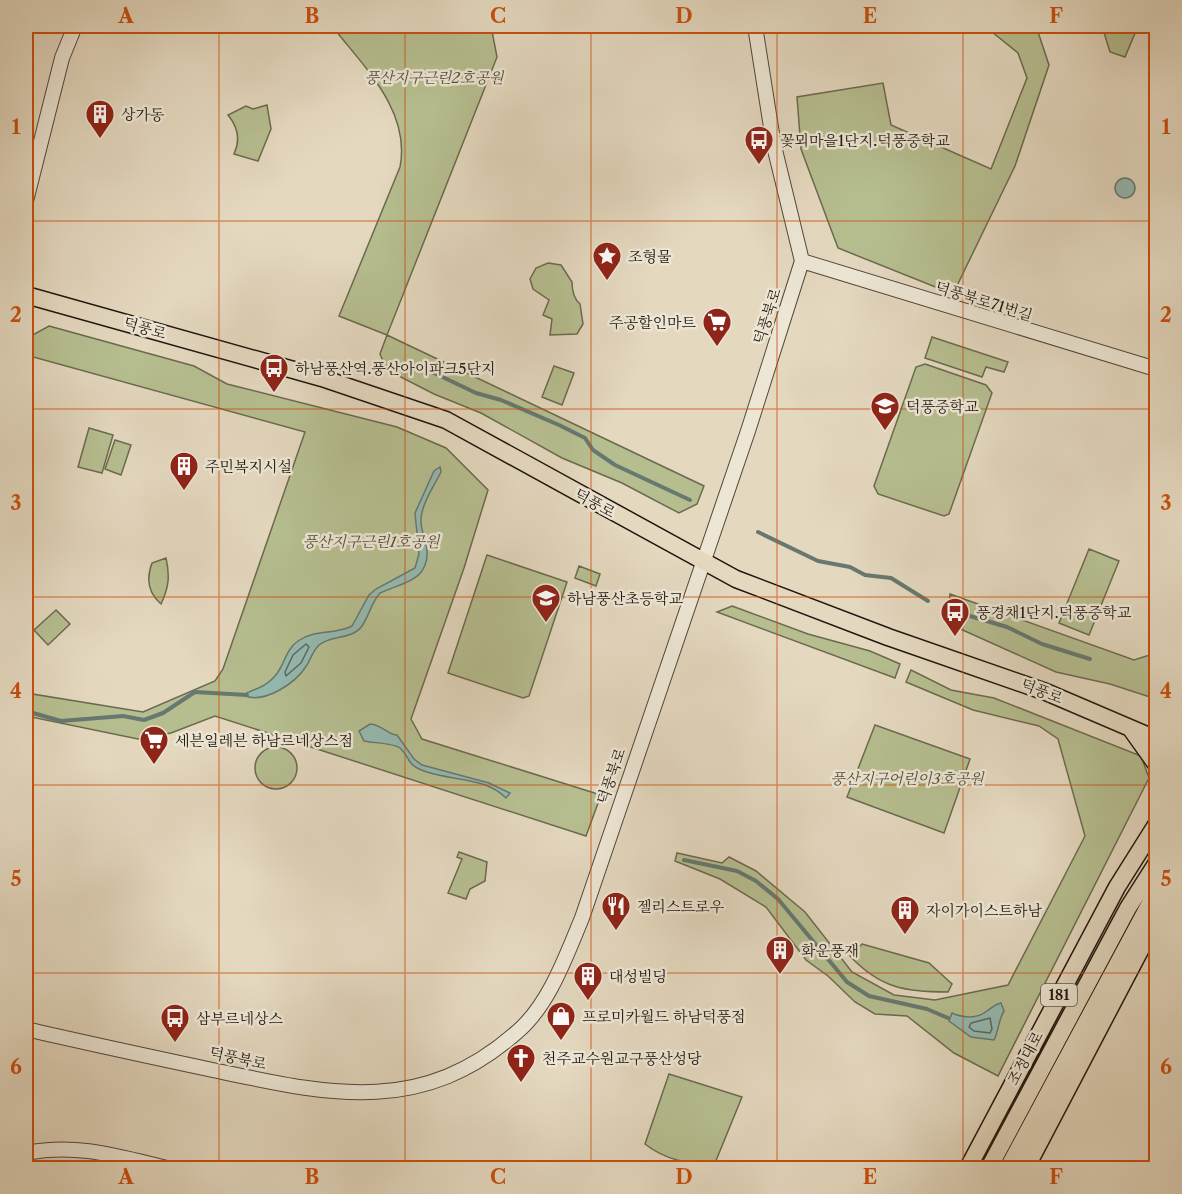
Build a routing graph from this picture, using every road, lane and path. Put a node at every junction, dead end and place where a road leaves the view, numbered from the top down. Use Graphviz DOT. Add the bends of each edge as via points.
graph roads {
  1 [pos="75,26"];
  2 [pos="755,26"];
  3 [pos="26,201"];
  4 [pos="802,261"];
  5 [pos="26,295"];
  6 [pos="1156,369"];
  7 [pos="703,562"];
  8 [pos="1130,728"];
  9 [pos="1154,736"];
  10 [pos="1156,764"];
  11 [pos="1154,831"];
  12 [pos="1156,864"];
  13 [pos="1156,892"];
  14 [pos="1156,920"];
  15 [pos="26,1029"];
  16 [pos="26,1154"];
  17 [pos="166,1168"];
  18 [pos="968,1168"];
  19 [pos="989,1168"];
  20 [pos="1008,1168"];
  21 [pos="1026,1168"];
  1 -- 3 [label="street" via="62,58"];
  2 -- 4 [label="street" via="774,146"];
  4 -- 6 [label="street, 덕풍북로71번길"];
  4 -- 7 [label="street, 덕풍북로"];
  5 -- 7 [label="main road, 덕풍로" via="322,378 446,420"];
  7 -- 8 [label="main road, 덕풍로" via="785,599 1047,692"];
  7 -- 15 [label="street, 덕풍북로" via="582,918 563,963 519,1031 485,1057 423,1085 347,1094 287,1085"];
  8 -- 9 [label="main road, 덕풍로"];
  8 -- 10 [label="main road"];
  11 -- 18 [label="main road, 조정대로 / 181" via="1100,918"];
  12 -- 19 [label="main road, 조정대로 / 181" via="1128,908"];
  13 -- 20 [label="main road, 181"];
  14 -- 21 [label="main road"];
  16 -- 17 [label="street" via="95,1150"];
}
